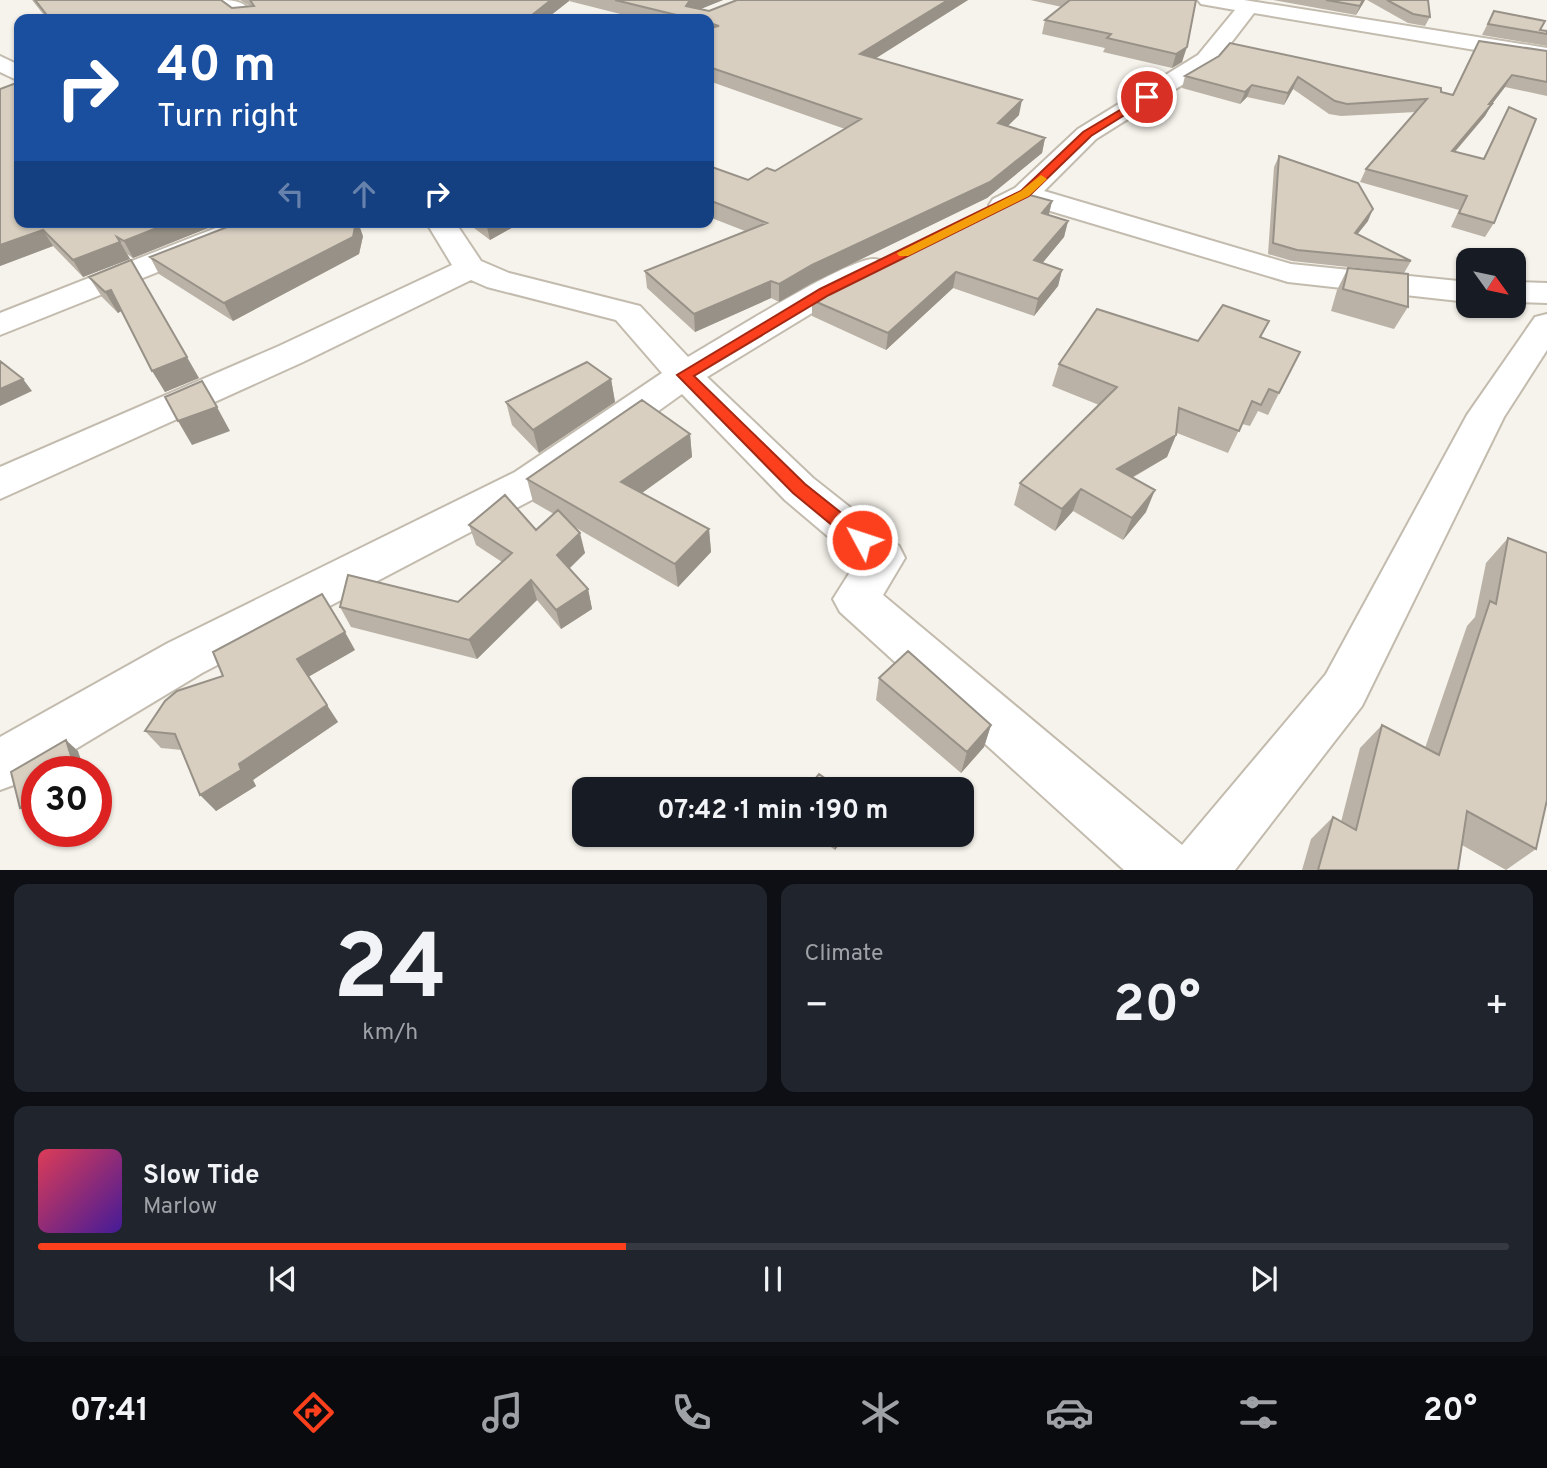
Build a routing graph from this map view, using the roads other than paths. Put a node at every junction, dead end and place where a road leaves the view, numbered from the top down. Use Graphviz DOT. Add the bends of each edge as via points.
graph roads {
  1 [pos="224,0"];
  2 [pos="1208,0"];
  3 [pos="1247,9"];
  4 [pos="244,14"];
  5 [pos="1547,55"];
  6 [pos="1025,194"];
  7 [pos="975,218"];
  8 [pos="243,228"];
  9 [pos="444,228"];
  10 [pos="900,255"];
  11 [pos="470,268"];
  12 [pos="1456,291"];
  13 [pos="1526,292"];
  14 [pos="1547,293"];
  15 [pos="1547,324"];
  16 [pos="0,326"];
  17 [pos="684,375"];
  18 [pos="0,484"];
  19 [pos="0,765"];
  20 [pos="1167,870"];
  21 [pos="1199,870"];
  1 -- 4 [label="street"];
  2 -- 3 [label="street"];
  3 -- 5 [label="street"];
  3 -- 6 [label="street" via="1206,60 1087,134"];
  6 -- 7 [label="street"];
  6 -- 12 [label="street" via="1288,273"];
  8 -- 16 [label="street"];
  9 -- 11 [label="street"];
  10 -- 17 [label="street" via="824,292"];
  11 -- 17 [label="street" via="498,280 628,313"];
  11 -- 18 [label="street"];
  13 -- 14 [label="street"];
  15 -- 21 [label="street" via="1486,415 1344,690"];
  17 -- 19 [label="street" via="529,483 185,658"];
  17 -- 20 [label="street" via="799,489 883,558 856,599"];
}
